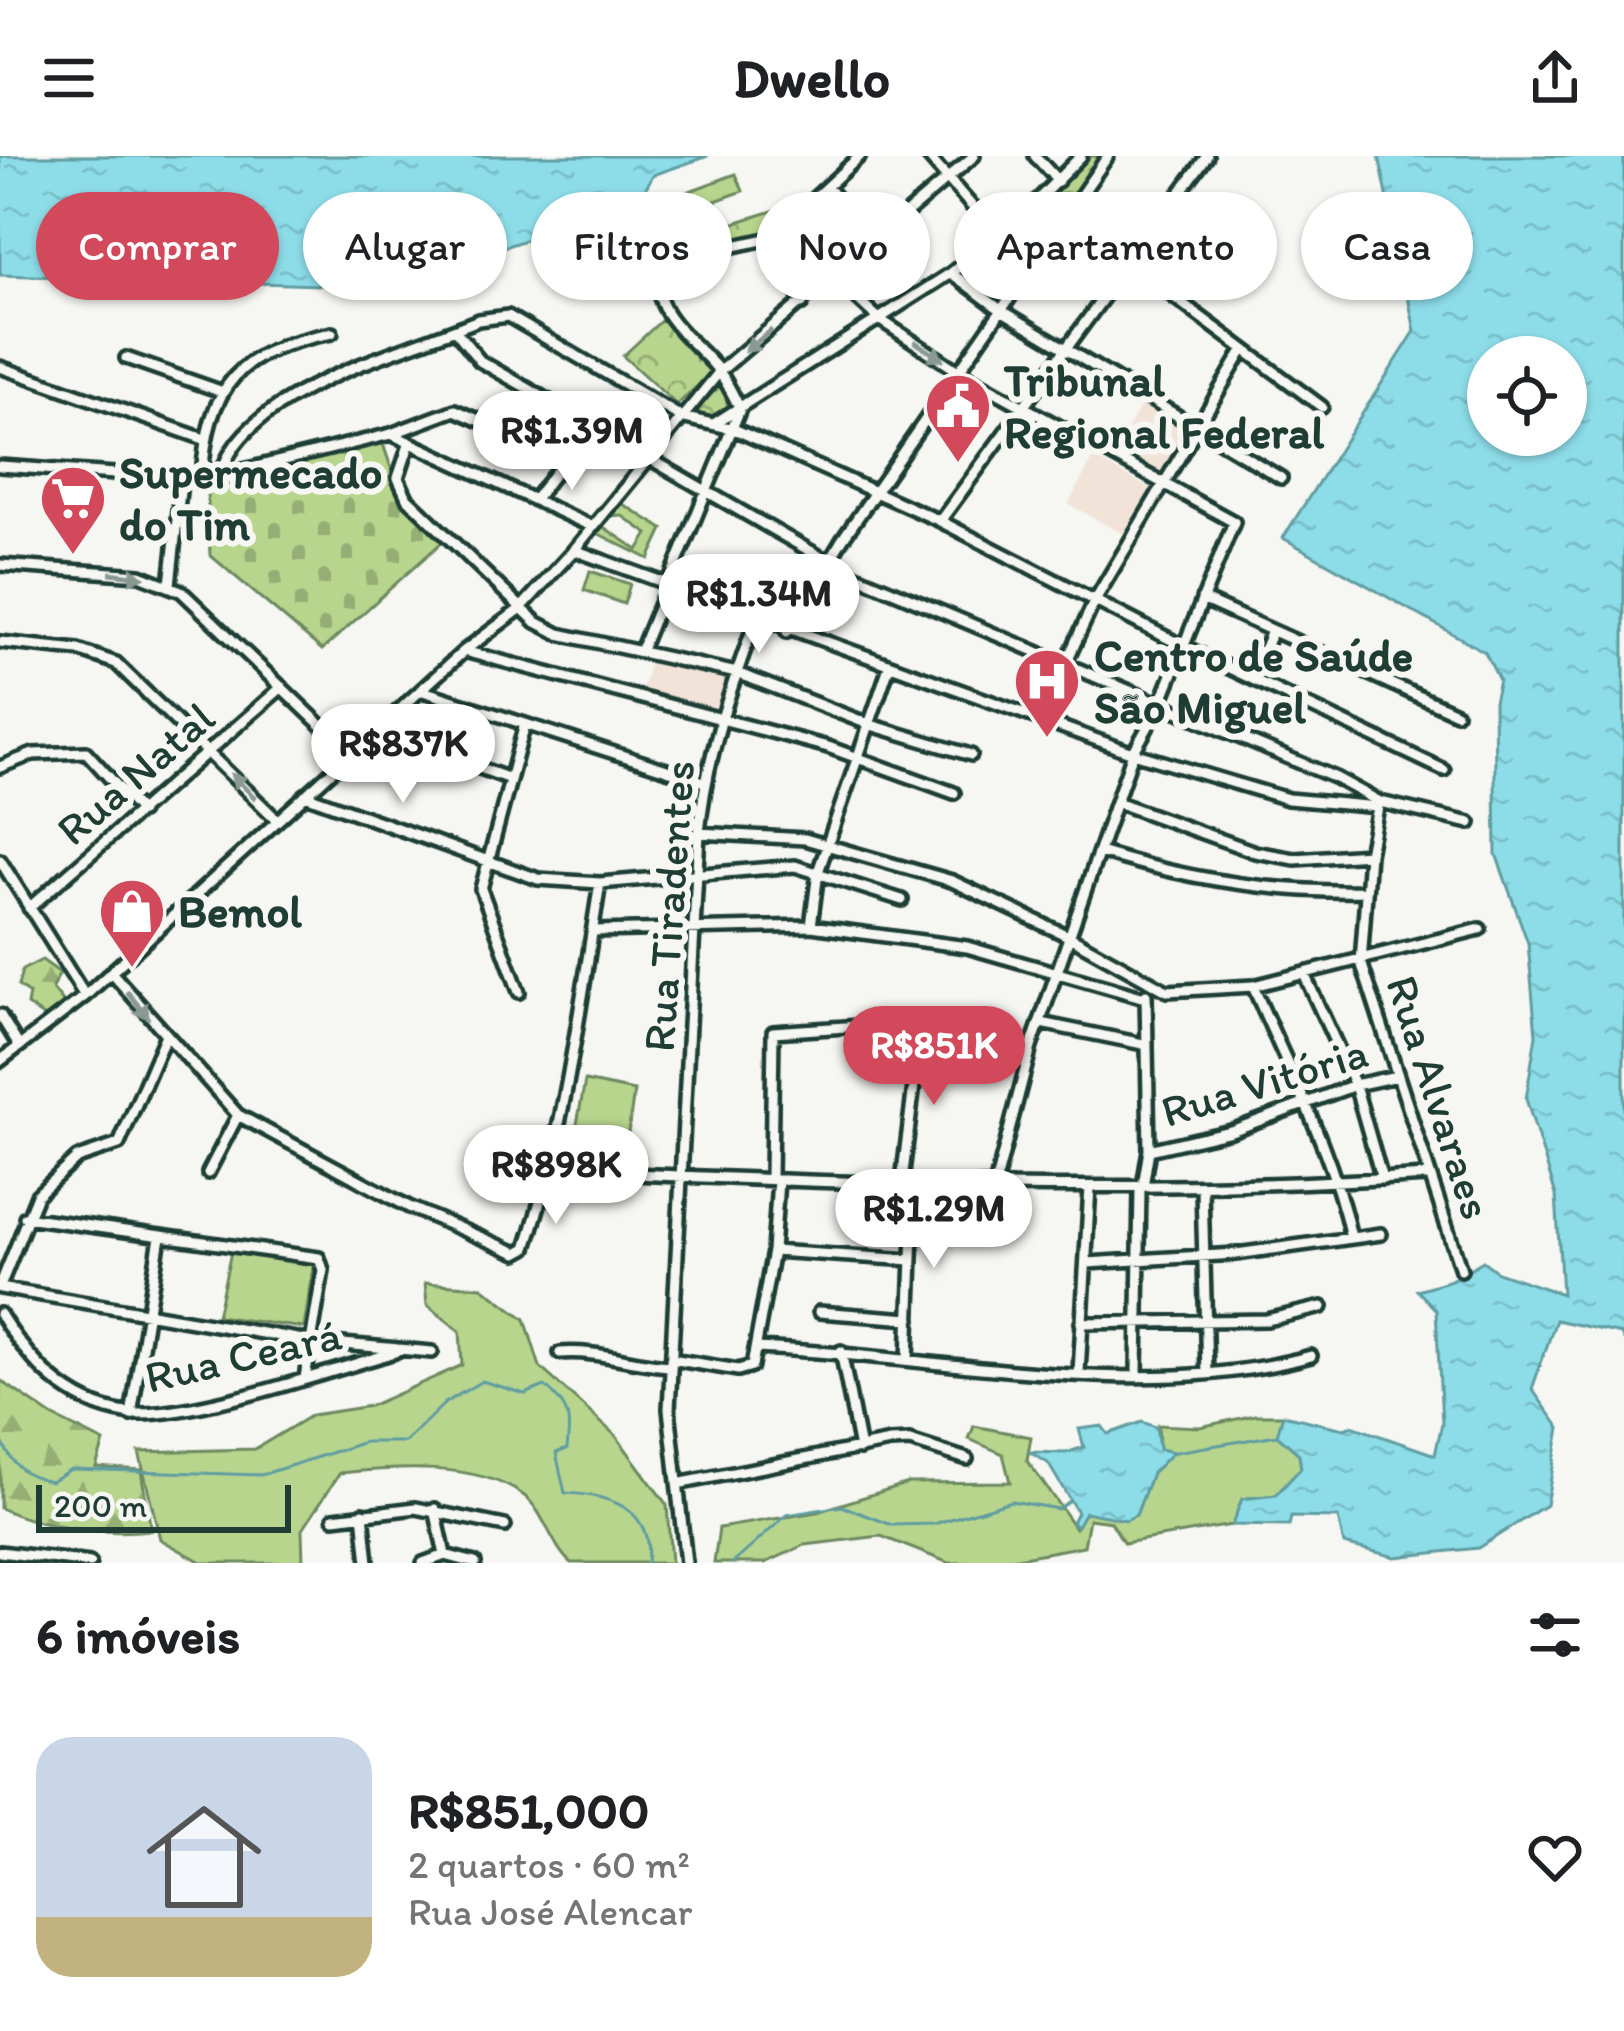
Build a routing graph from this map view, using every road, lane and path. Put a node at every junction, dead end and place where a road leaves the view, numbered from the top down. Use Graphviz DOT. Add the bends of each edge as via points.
graph roads {
  1 [pos="860,156"];
  2 [pos="928,156"];
  3 [pos="974,156"];
  4 [pos="1035,156"];
  5 [pos="1082,156"];
  6 [pos="1108,156"];
  7 [pos="1207,156"];
  8 [pos="948,179"];
  9 [pos="1058,181"];
  10 [pos="826,187"];
  11 [pos="821,192"];
  12 [pos="830,192"];
  13 [pos="959,192"];
  14 [pos="1046,192"];
  15 [pos="1084,192"];
  16 [pos="1180,192"];
  17 [pos="930,195"];
  18 [pos="756,241"];
  19 [pos="954,271"];
  20 [pos="951,273"];
  21 [pos="800,300"];
  22 [pos="807,300"];
  23 [pos="859,300"];
  24 [pos="1007,300"];
  25 [pos="1100,300"];
  26 [pos="1175,300"];
  27 [pos="802,304"];
  28 [pos="1000,310"];
  29 [pos="879,319"];
  30 [pos="455,330"];
  31 [pos="332,333"];
  32 [pos="1064,348"];
  33 [pos="1242,352"];
  34 [pos="125,358"];
  35 [pos="0,368"];
  36 [pos="719,371"];
  37 [pos="958,371"];
  38 [pos="223,392"];
  39 [pos="1023,406"];
  40 [pos="1322,406"];
  41 [pos="740,410"];
  42 [pos="681,417"];
  43 [pos="715,423"];
  44 [pos="1199,426"];
  45 [pos="590,428"];
  46 [pos="734,428"];
  47 [pos="391,434"];
  48 [pos="204,439"];
  49 [pos="409,445"];
  50 [pos="568,459"];
  51 [pos="646,460"];
  52 [pos="0,466"];
  53 [pos="221,477"];
  54 [pos="1281,478"];
  55 [pos="202,480"];
  56 [pos="181,482"];
  57 [pos="1164,487"];
  58 [pos="705,494"];
  59 [pos="874,494"];
  60 [pos="534,500"];
  61 [pos="940,521"];
  62 [pos="591,526"];
  63 [pos="574,550"];
  64 [pos="830,561"];
  65 [pos="0,565"];
  66 [pos="170,585"];
  67 [pos="664,586"];
  68 [pos="1202,599"];
  69 [pos="1095,600"];
  70 [pos="520,609"];
  71 [pos="756,619"];
  72 [pos="1272,631"];
  73 [pos="788,632"];
  74 [pos="0,642"];
  75 [pos="1183,646"];
  76 [pos="641,650"];
  77 [pos="464,651"];
  78 [pos="1064,664"];
  79 [pos="889,667"];
  80 [pos="736,673"];
  81 [pos="1252,678"];
  82 [pos="282,687"];
  83 [pos="423,691"];
  84 [pos="1159,707"];
  85 [pos="1456,713"];
  86 [pos="1041,718"];
  87 [pos="719,719"];
  88 [pos="525,724"];
  89 [pos="871,724"];
  90 [pos="376,730"];
  91 [pos="209,753"];
  92 [pos="350,753"];
  93 [pos="1133,753"];
  94 [pos="970,755"];
  95 [pos="857,762"];
  96 [pos="0,767"];
  97 [pos="1444,770"];
  98 [pos="510,779"];
  99 [pos="704,782"];
  100 [pos="954,793"];
  101 [pos="305,795"];
  102 [pos="1116,802"];
  103 [pos="1379,805"];
  104 [pos="141,812"];
  105 [pos="277,819"];
  106 [pos="1470,823"];
  107 [pos="699,833"];
  108 [pos="829,844"];
  109 [pos="1100,852"];
  110 [pos="1369,854"];
  111 [pos="489,857"];
  112 [pos="0,860"];
  113 [pos="818,872"];
  114 [pos="698,875"];
  115 [pos="601,884"];
  116 [pos="1365,890"];
  117 [pos="902,900"];
  118 [pos="29,908"];
  119 [pos="811,926"];
  120 [pos="697,928"];
  121 [pos="1480,929"];
  122 [pos="593,931"];
  123 [pos="1068,936"];
  124 [pos="1361,962"];
  125 [pos="111,972"];
  126 [pos="1055,974"];
  127 [pos="1304,974"];
  128 [pos="1151,985"];
  129 [pos="1253,986"];
  130 [pos="519,992"];
  131 [pos="85,995"];
  132 [pos="1145,998"];
  133 [pos="0,1015"];
  134 [pos="1041,1023"];
  135 [pos="921,1029"];
  136 [pos="165,1037"];
  137 [pos="1143,1044"];
  138 [pos="19,1046"];
  139 [pos="1031,1047"];
  140 [pos="0,1061"];
  141 [pos="1397,1076"];
  142 [pos="1354,1085"];
  143 [pos="1309,1104"];
  144 [pos="238,1115"];
  145 [pos="1149,1150"];
  146 [pos="548,1170"];
  147 [pos="208,1173"];
  148 [pos="1426,1175"];
  149 [pos="684,1177"];
  150 [pos="1382,1179"];
  151 [pos="774,1180"];
  152 [pos="902,1181"];
  153 [pos="915,1182"];
  154 [pos="1339,1184"];
  155 [pos="990,1185"];
  156 [pos="1090,1187"];
  157 [pos="1142,1187"];
  158 [pos="1202,1187"];
  159 [pos="984,1216"];
  160 [pos="25,1217"];
  161 [pos="1381,1234"];
  162 [pos="160,1238"];
  163 [pos="1351,1238"];
  164 [pos="772,1251"];
  165 [pos="1207,1257"];
  166 [pos="912,1260"];
  167 [pos="1087,1263"];
  168 [pos="1137,1263"];
  169 [pos="1461,1270"];
  170 [pos="0,1287"];
  171 [pos="1322,1307"];
  172 [pos="819,1312"];
  173 [pos="0,1314"];
  174 [pos="146,1316"];
  175 [pos="910,1319"];
  176 [pos="1203,1321"];
  177 [pos="1082,1323"];
  178 [pos="1137,1323"];
  179 [pos="309,1341"];
  180 [pos="756,1348"];
  181 [pos="841,1351"];
  182 [pos="395,1352"];
  183 [pos="432,1352"];
  184 [pos="560,1353"];
  185 [pos="1311,1356"];
  186 [pos="908,1359"];
  187 [pos="670,1362"];
  188 [pos="1078,1372"];
  189 [pos="1137,1373"];
  190 [pos="1207,1374"];
  191 [pos="305,1378"];
  192 [pos="131,1414"];
  193 [pos="860,1449"];
  194 [pos="967,1460"];
  195 [pos="682,1483"];
  196 [pos="434,1509"];
  197 [pos="363,1513"];
  198 [pos="334,1518"];
  199 [pos="505,1526"];
  200 [pos="0,1552"];
  201 [pos="446,1555"];
  202 [pos="90,1563"];
  203 [pos="368,1563"];
  204 [pos="423,1563"];
  205 [pos="475,1563"];
  206 [pos="686,1563"];
  1 -- 10 [label="street"];
  2 -- 8 [label="street"];
  3 -- 8 [label="street"];
  4 -- 9 [label="street"];
  5 -- 9 [label="street"];
  6 -- 15 [label="street"];
  7 -- 16 [label="street"];
  8 -- 13 [label="street"];
  8 -- 17 [label="street"];
  9 -- 14 [label="street"];
  10 -- 11 [label="street"];
  10 -- 12 [label="street"];
  18 -- 36 [label="street" via="659,268 662,309"];
  19 -- 20 [label="street"];
  20 -- 28 [label="street"];
  20 -- 29 [label="street"];
  21 -- 27 [label="street"];
  22 -- 27 [label="street"];
  23 -- 29 [label="street"];
  24 -- 28 [label="street"];
  25 -- 32 [label="street"];
  26 -- 33 [label="street"];
  27 -- 36 [label="street, one-way"];
  28 -- 32 [label="street"];
  28 -- 37 [label="street"];
  29 -- 37 [label="street, one-way"];
  29 -- 41 [label="street"];
  30 -- 42 [label="street" via="508,316"];
  30 -- 45 [label="street" via="480,361"];
  30 -- 53 [label="street" via="299,390 227,459"];
  31 -- 38 [label="street" via="271,348 232,375"];
  32 -- 39 [label="street"];
  32 -- 44 [label="street"];
  33 -- 40 [label="street"];
  33 -- 44 [label="street"];
  34 -- 38 [label="street"];
  35 -- 48 [label="street"];
  36 -- 41 [label="street"];
  36 -- 42 [label="street"];
  37 -- 39 [label="street"];
  37 -- 59 [label="street"];
  38 -- 48 [label="street"];
  39 -- 57 [label="street"];
  39 -- 61 [label="street"];
  41 -- 43 [label="street"];
  41 -- 46 [label="street"];
  42 -- 43 [label="street"];
  42 -- 51 [label="street"];
  43 -- 46 [label="street"];
  44 -- 54 [label="street"];
  44 -- 57 [label="street"];
  45 -- 50 [label="street"];
  45 -- 51 [label="street"];
  46 -- 58 [label="street"];
  46 -- 59 [label="street"];
  47 -- 49 [label="street"];
  47 -- 50 [label="street" via="460,411"];
  47 -- 53 [label="street"];
  48 -- 55 [label="street"];
  49 -- 60 [label="street"];
  49 -- 70 [label="street" via="399,472 403,492"];
  50 -- 60 [label="street"];
  51 -- 58 [label="street"];
  51 -- 62 [label="street"];
  52 -- 56 [label="street"];
  53 -- 55 [label="street"];
  55 -- 56 [label="street"];
  56 -- 66 [label="street"];
  57 -- 68 [label="street" via="1234,522"];
  57 -- 69 [label="street"];
  58 -- 64 [label="street"];
  58 -- 67 [label="street"];
  59 -- 61 [label="street"];
  59 -- 64 [label="street"];
  60 -- 62 [label="street"];
  61 -- 69 [label="street"];
  62 -- 63 [label="street"];
  63 -- 67 [label="street"];
  63 -- 70 [label="street"];
  64 -- 73 [label="street"];
  64 -- 78 [label="street"];
  65 -- 66 [label="street, one-way" via="140,575"];
  66 -- 82 [label="street"];
  67 -- 71 [label="street"];
  67 -- 76 [label="street"];
  68 -- 72 [label="street"];
  68 -- 75 [label="street"];
  69 -- 75 [label="street"];
  69 -- 78 [label="street"];
  70 -- 76 [label="street" via="559,634"];
  70 -- 77 [label="street"];
  71 -- 73 [label="street"];
  71 -- 80 [label="street, Rua Tiradentes"];
  72 -- 81 [label="street"];
  72 -- 85 [label="street"];
  73 -- 79 [label="street"];
  74 -- 91 [label="street" via="78,650 116,663"];
  75 -- 81 [label="street"];
  75 -- 84 [label="street"];
  76 -- 80 [label="street"];
  77 -- 83 [label="street"];
  77 -- 87 [label="street"];
  78 -- 84 [label="street"];
  78 -- 86 [label="street"];
  79 -- 86 [label="street"];
  79 -- 89 [label="street"];
  80 -- 87 [label="street, Rua Tiradentes"];
  80 -- 89 [label="street"];
  81 -- 97 [label="street"];
  82 -- 91 [label="street, Rua Natal"];
  82 -- 92 [label="street"];
  83 -- 88 [label="street"];
  83 -- 90 [label="street"];
  84 -- 93 [label="street"];
  84 -- 103 [label="street" via="1336,778"];
  86 -- 93 [label="street"];
  87 -- 95 [label="street"];
  87 -- 99 [label="street, Rua Tiradentes"];
  88 -- 98 [label="street"];
  88 -- 99 [label="street"];
  89 -- 94 [label="street"];
  89 -- 95 [label="street"];
  90 -- 92 [label="street"];
  90 -- 98 [label="street"];
  91 -- 104 [label="street, Rua Natal"];
  105 -- 91 [label="street, one-way"];
  92 -- 101 [label="street"];
  93 -- 102 [label="street"];
  93 -- 103 [label="street" via="1288,799"];
  95 -- 100 [label="street"];
  95 -- 108 [label="street"];
  96 -- 104 [label="street" via="33,754 86,752"];
  98 -- 111 [label="street"];
  99 -- 107 [label="street, Rua Tiradentes"];
  101 -- 105 [label="street"];
  101 -- 111 [label="street"];
  102 -- 109 [label="street"];
  102 -- 110 [label="street" via="1255,852 1295,859"];
  103 -- 106 [label="street"];
  103 -- 110 [label="street, Rua Alvaraes"];
  104 -- 118 [label="street, Rua Natal"];
  105 -- 125 [label="street"];
  107 -- 108 [label="street"];
  107 -- 114 [label="street, Rua Tiradentes"];
  108 -- 113 [label="street"];
  108 -- 123 [label="street" via="952,881"];
  109 -- 116 [label="street" via="1156,870 1291,892"];
  109 -- 123 [label="street"];
  110 -- 116 [label="street, Rua Alvaraes"];
  111 -- 115 [label="street" via="538,878"];
  111 -- 130 [label="street" via="482,897"];
  112 -- 118 [label="street"];
  113 -- 114 [label="street" via="795,866"];
  113 -- 117 [label="street"];
  113 -- 119 [label="street"];
  114 -- 115 [label="street"];
  114 -- 120 [label="street, Rua Tiradentes"];
  115 -- 122 [label="street"];
  116 -- 124 [label="street, Rua Alvaraes"];
  118 -- 131 [label="street"];
  119 -- 120 [label="street"];
  119 -- 126 [label="street" via="967,947"];
  120 -- 122 [label="street"];
  120 -- 149 [label="street, Rua Tiradentes"];
  121 -- 124 [label="street"];
  122 -- 146 [label="street"];
  123 -- 126 [label="street"];
  123 -- 128 [label="street"];
  124 -- 127 [label="street"];
  124 -- 141 [label="street, Rua Alvaraes"];
  125 -- 131 [label="street"];
  125 -- 136 [label="street, one-way"];
  126 -- 132 [label="street"];
  126 -- 134 [label="street"];
  127 -- 129 [label="street"];
  127 -- 142 [label="street"];
  128 -- 129 [label="street"];
  128 -- 132 [label="street"];
  129 -- 143 [label="street"];
  131 -- 138 [label="street"];
  132 -- 137 [label="street"];
  133 -- 138 [label="street"];
  134 -- 137 [label="street"];
  134 -- 139 [label="street"];
  135 -- 139 [label="street"];
  135 -- 151 [label="street" via="904,1023 773,1031"];
  135 -- 152 [label="street"];
  136 -- 144 [label="street"];
  136 -- 160 [label="street" via="119,1144 77,1158"];
  137 -- 145 [label="street"];
  138 -- 140 [label="street"];
  139 -- 155 [label="street"];
  141 -- 142 [label="street, Rua Vitória"];
  141 -- 148 [label="street, Rua Alvaraes"];
  142 -- 143 [label="street, Rua Vitória"];
  142 -- 150 [label="street"];
  143 -- 145 [label="street, Rua Vitória"];
  143 -- 154 [label="street"];
  144 -- 146 [label="street" via="503,1251 521,1252"];
  144 -- 147 [label="street"];
  145 -- 157 [label="street"];
  146 -- 149 [label="street"];
  148 -- 150 [label="street"];
  148 -- 169 [label="street, Rua Alvaraes"];
  149 -- 151 [label="street"];
  149 -- 187 [label="street, Rua Tiradentes"];
  150 -- 154 [label="street"];
  151 -- 152 [label="street"];
  151 -- 164 [label="street"];
  152 -- 153 [label="street"];
  153 -- 155 [label="street"];
  153 -- 166 [label="street"];
  154 -- 158 [label="street"];
  154 -- 163 [label="street"];
  155 -- 156 [label="street"];
  155 -- 159 [label="street"];
  156 -- 157 [label="street"];
  156 -- 167 [label="street"];
  157 -- 158 [label="street"];
  157 -- 168 [label="street"];
  158 -- 165 [label="street"];
  160 -- 162 [label="street"];
  160 -- 170 [label="street"];
  161 -- 163 [label="street"];
  162 -- 174 [label="street"];
  162 -- 179 [label="street" via="313,1255 324,1265"];
  163 -- 165 [label="street"];
  164 -- 166 [label="street"];
  164 -- 180 [label="street"];
  165 -- 168 [label="street"];
  165 -- 176 [label="street"];
  166 -- 175 [label="street"];
  167 -- 168 [label="street"];
  167 -- 177 [label="street"];
  168 -- 178 [label="street"];
  170 -- 174 [label="street"];
  171 -- 176 [label="street" via="1268,1320"];
  172 -- 175 [label="street"];
  173 -- 192 [label="street, Rua Ceará" via="55,1382"];
  174 -- 179 [label="street"];
  174 -- 192 [label="street"];
  175 -- 186 [label="street"];
  176 -- 178 [label="street"];
  176 -- 190 [label="street"];
  177 -- 178 [label="street"];
  177 -- 188 [label="street"];
  178 -- 189 [label="street"];
  179 -- 182 [label="street"];
  179 -- 191 [label="street"];
  180 -- 181 [label="street"];
  180 -- 187 [label="street" via="747,1370"];
  181 -- 186 [label="street"];
  181 -- 193 [label="street"];
  182 -- 183 [label="street"];
  182 -- 191 [label="street, Rua Ceará"];
  184 -- 187 [label="street"];
  185 -- 190 [label="street" via="1243,1374"];
  186 -- 188 [label="street"];
  187 -- 195 [label="street, Rua Tiradentes" via="670,1431"];
  188 -- 189 [label="street"];
  189 -- 190 [label="street"];
  191 -- 192 [label="street, Rua Ceará"];
  193 -- 194 [label="street" via="910,1442"];
  193 -- 195 [label="street"];
  195 -- 206 [label="street, Rua Tiradentes"];
  196 -- 197 [label="street"];
  196 -- 199 [label="street"];
  196 -- 201 [label="street"];
  197 -- 198 [label="street"];
  197 -- 203 [label="street"];
  200 -- 202 [label="street"];
  201 -- 204 [label="street"];
  201 -- 205 [label="street"];
}
